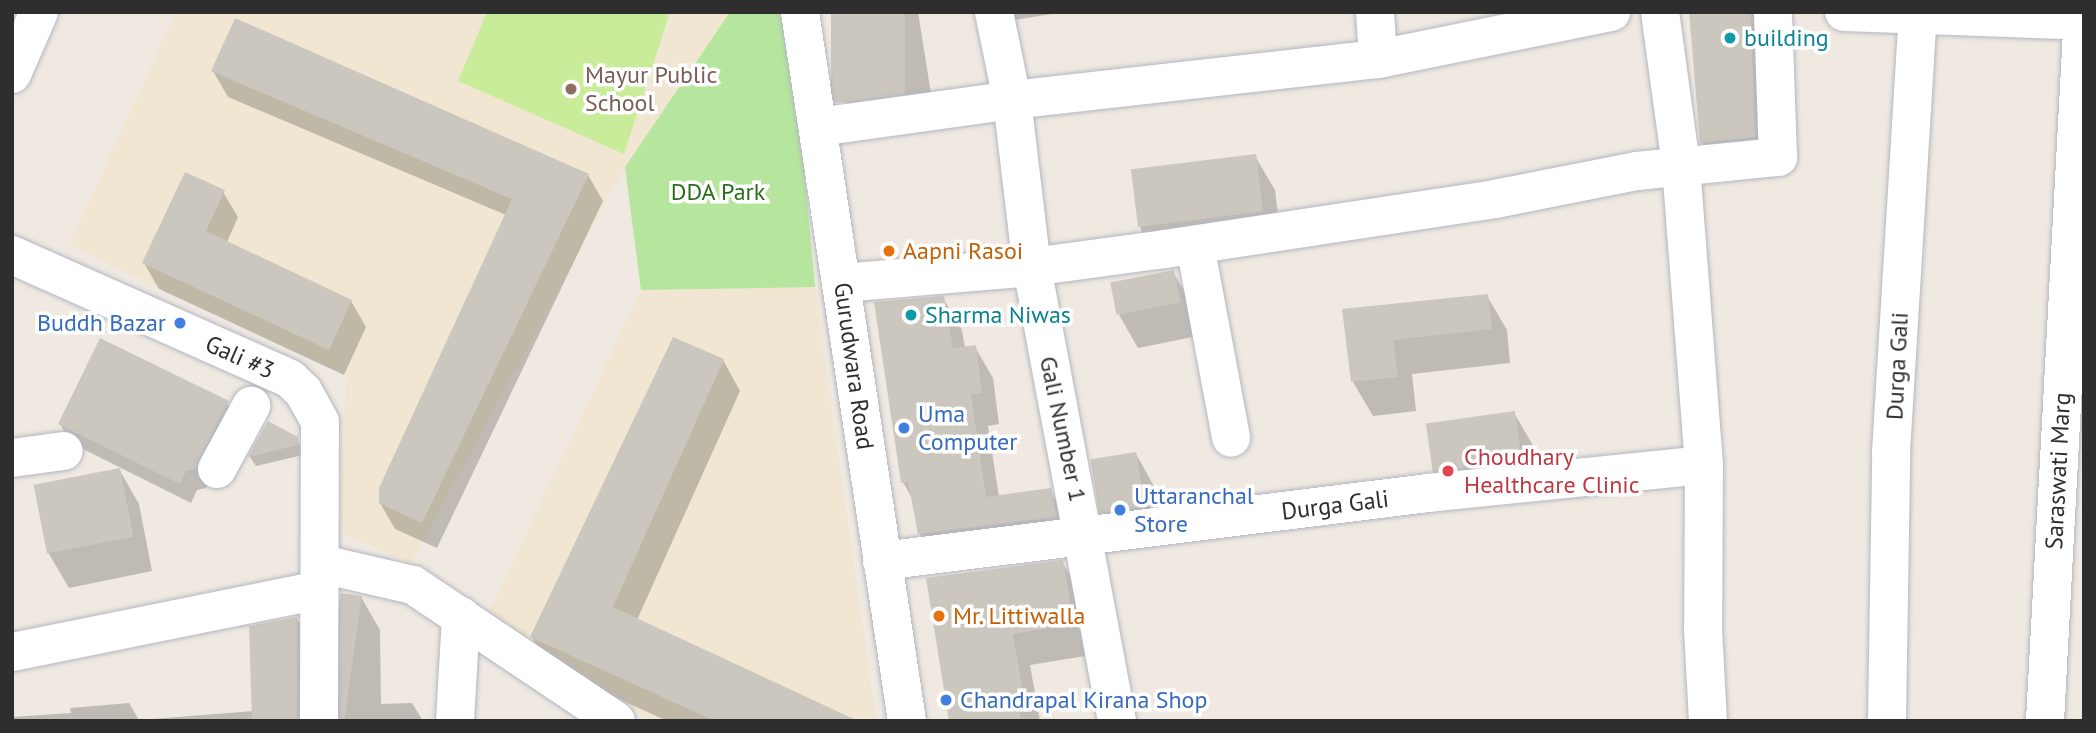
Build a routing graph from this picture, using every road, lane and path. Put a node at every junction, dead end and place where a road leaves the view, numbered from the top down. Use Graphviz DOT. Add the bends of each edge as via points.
graph roads {
  1 [pos="39,12"];
  2 [pos="800,12"];
  3 [pos="994,12"];
  4 [pos="1375,12"];
  5 [pos="1611,12"];
  6 [pos="1660,12"];
  7 [pos="1773,12"];
  8 [pos="1844,12"];
  9 [pos="1918,14"];
  10 [pos="2083,18"];
  11 [pos="1378,59"];
  12 [pos="12,74"];
  13 [pos="1012,100"];
  14 [pos="818,127"];
  15 [pos="1681,166"];
  16 [pos="1195,245"];
  17 [pos="12,255"];
  18 [pos="1032,267"];
  19 [pos="842,283"];
  20 [pos="251,406"];
  21 [pos="1231,438"];
  22 [pos="64,451"];
  23 [pos="12,458"];
  24 [pos="1704,465"];
  25 [pos="217,469"];
  26 [pos="1086,537"];
  27 [pos="882,561"];
  28 [pos="321,577"];
  29 [pos="461,616"];
  30 [pos="12,652"];
  31 [pos="606,718"];
  32 [pos="319,721"];
  33 [pos="455,721"];
  34 [pos="907,721"];
  35 [pos="1117,721"];
  36 [pos="1708,721"];
  37 [pos="1887,721"];
  38 [pos="2045,721"];
  1 -- 12 [label="street"];
  2 -- 14 [label="street, Gurudwara Road"];
  3 -- 13 [label="street, Gali Number 1"];
  4 -- 11 [label="street"];
  5 -- 11 [label="street"];
  6 -- 15 [label="street"];
  7 -- 15 [label="street" via="1778,157"];
  8 -- 9 [label="street"];
  9 -- 10 [label="street"];
  9 -- 37 [label="street, Durga Gali" via="1891,452"];
  10 -- 38 [label="street, Saraswati Marg"];
  11 -- 13 [label="street"];
  13 -- 14 [label="street"];
  13 -- 18 [label="street, Gali Number 1"];
  14 -- 19 [label="street, Gurudwara Road"];
  15 -- 16 [label="street"];
  15 -- 24 [label="street"];
  16 -- 18 [label="street"];
  16 -- 21 [label="street"];
  17 -- 28 [label="street, Gali #3" via="290,379 303,391 320,422"];
  18 -- 19 [label="street"];
  18 -- 26 [label="street, Gali Number 1"];
  19 -- 27 [label="street, Gurudwara Road"];
  20 -- 25 [label="street"];
  22 -- 23 [label="street"];
  24 -- 26 [label="street, Durga Gali" via="1428,493"];
  24 -- 36 [label="street" via="1703,629"];
  26 -- 27 [label="street, Durga Gali"];
  26 -- 35 [label="street, Gali Number 1"];
  27 -- 34 [label="street, Gurudwara Road"];
  28 -- 29 [label="street" via="413,586"];
  28 -- 30 [label="street"];
  28 -- 32 [label="street, Gali #3"];
  29 -- 31 [label="street"];
  29 -- 33 [label="street"];
}
